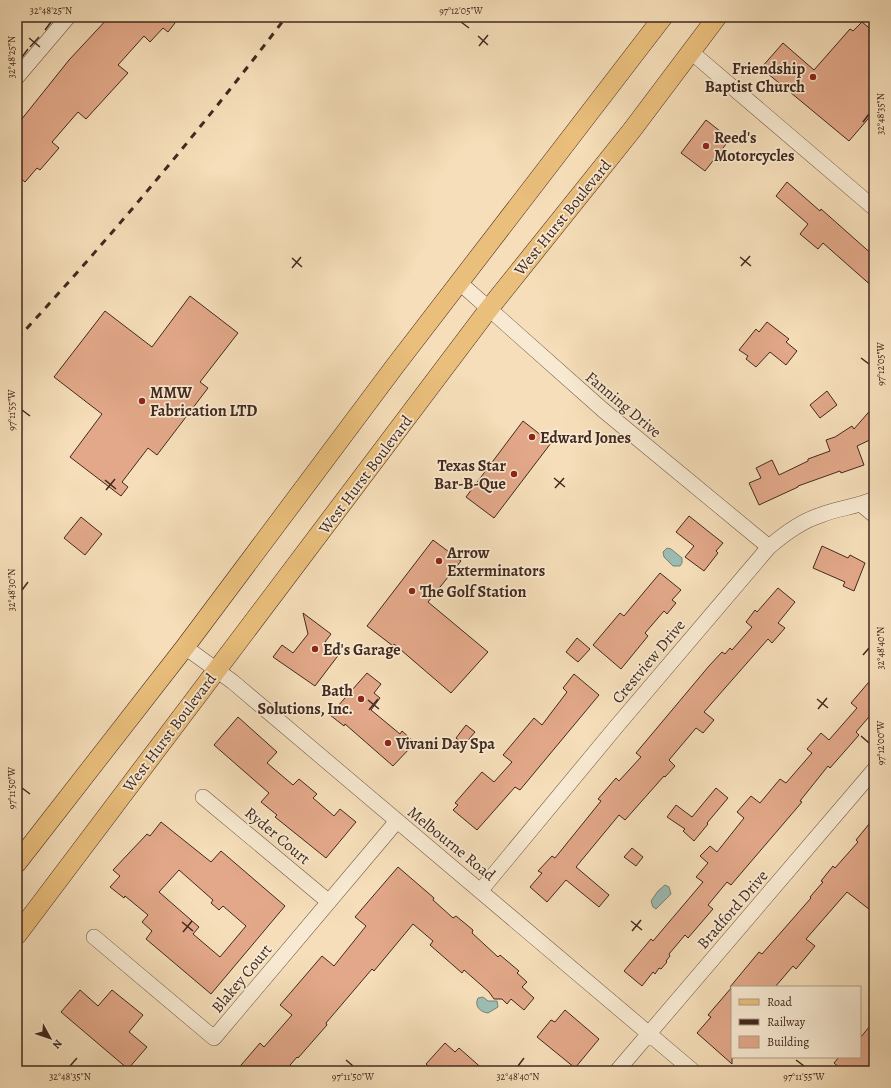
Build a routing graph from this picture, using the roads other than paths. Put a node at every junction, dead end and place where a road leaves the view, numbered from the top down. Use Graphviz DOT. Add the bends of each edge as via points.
graph roads {
  1 [pos="68,17"];
  2 [pos="663,17"];
  3 [pos="717,17"];
  4 [pos="690,51"];
  5 [pos="17,77"];
  6 [pos="874,208"];
  7 [pos="460,283"];
  8 [pos="488,310"];
  9 [pos="868,502"];
  10 [pos="874,515"];
  11 [pos="769,547"];
  12 [pos="185,647"];
  13 [pos="216,669"];
  14 [pos="874,770"];
  15 [pos="203,797"];
  16 [pos="397,821"];
  17 [pos="17,863"];
  18 [pos="481,890"];
  19 [pos="329,902"];
  20 [pos="17,935"];
  21 [pos="94,937"];
  22 [pos="649,1033"];
  23 [pos="617,1071"];
  24 [pos="693,1071"];
  1 -- 5 [label="street"];
  2 -- 7 [label="main road"];
  3 -- 4 [label="main road, West Hurst Boulevard"];
  4 -- 6 [label="street"];
  4 -- 8 [label="main road, West Hurst Boulevard" via="632,130"];
  7 -- 8 [label="street, Fanning Drive"];
  7 -- 12 [label="main road"];
  8 -- 11 [label="street, Fanning Drive" via="603,410"];
  8 -- 13 [label="main road, West Hurst Boulevard"];
  9 -- 10 [label="street"];
  9 -- 11 [label="street, Crestview Drive" via="821,514 784,534"];
  11 -- 18 [label="street, Crestview Drive"];
  12 -- 13 [label="street, Melbourne Road"];
  12 -- 17 [label="main road"];
  13 -- 16 [label="street, Melbourne Road"];
  13 -- 20 [label="main road, West Hurst Boulevard"];
  14 -- 22 [label="street, Bradford Drive"];
  15 -- 19 [label="street, Ryder Court"];
  16 -- 18 [label="street, Melbourne Road"];
  16 -- 19 [label="street, Blakey Court"];
  18 -- 22 [label="street, Melbourne Road"];
  19 -- 21 [label="street, Blakey Court" via="214,1038"];
  22 -- 23 [label="street, Bradford Drive"];
  22 -- 24 [label="street, Melbourne Road"];
}
